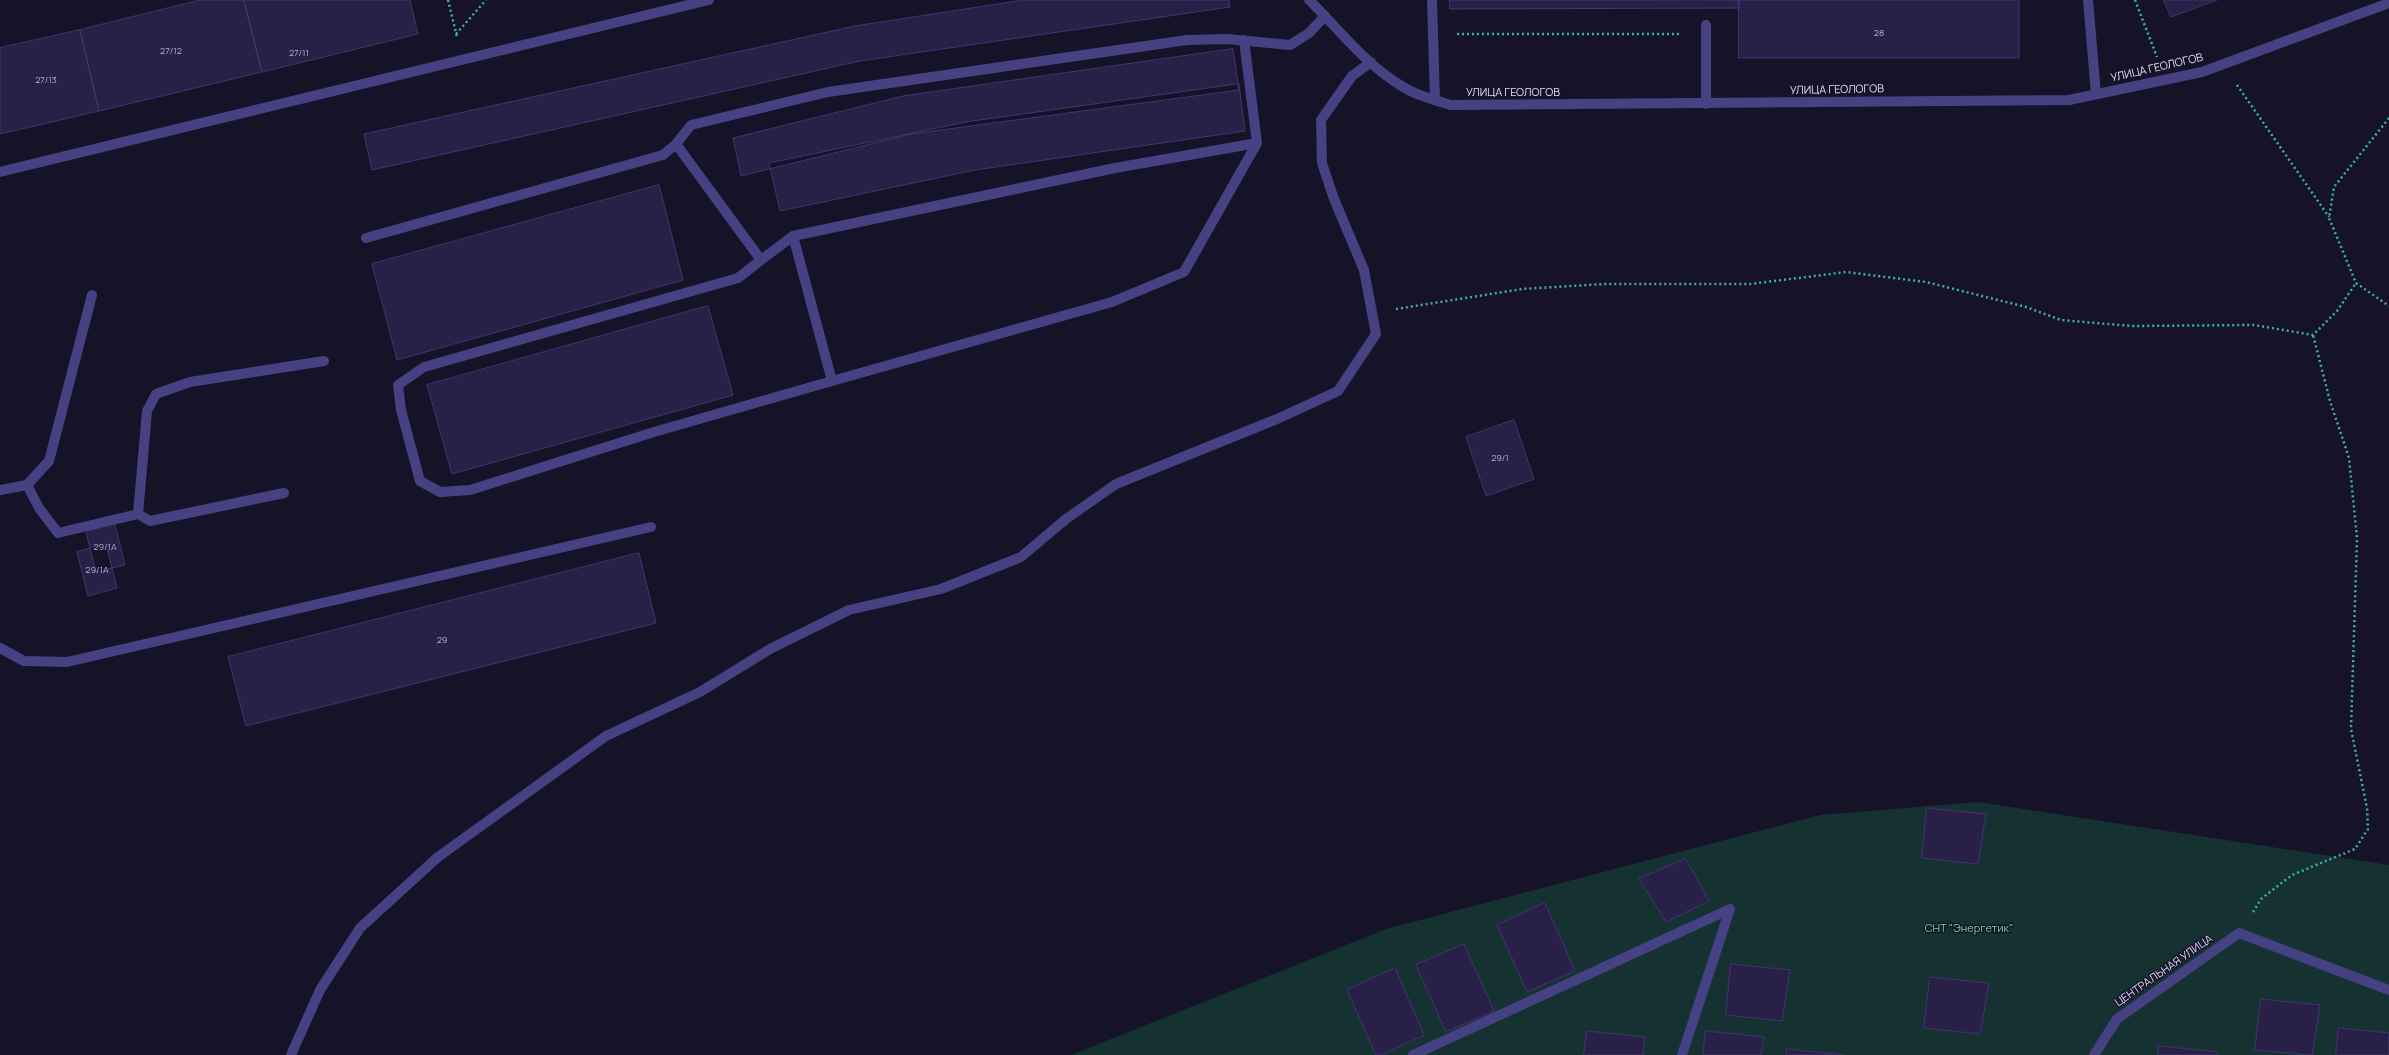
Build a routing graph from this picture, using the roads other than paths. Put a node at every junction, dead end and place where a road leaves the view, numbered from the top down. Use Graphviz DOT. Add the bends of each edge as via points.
graph roads {
  1 [pos="710,0"];
  2 [pos="1309,0"];
  3 [pos="1432,0"];
  4 [pos="2088,0"];
  5 [pos="2389,3"];
  6 [pos="1325,16"];
  7 [pos="1706,30"];
  8 [pos="1244,40"];
  9 [pos="1371,62"];
  10 [pos="2096,94"];
  11 [pos="1435,100"];
  12 [pos="1706,104"];
  13 [pos="1257,143"];
  14 [pos="676,144"];
  15 [pos="0,172"];
  16 [pos="793,236"];
  17 [pos="366,238"];
  18 [pos="761,260"];
  19 [pos="92,295"];
  20 [pos="324,361"];
  21 [pos="832,381"];
  22 [pos="27,485"];
  23 [pos="0,490"];
  24 [pos="284,493"];
  25 [pos="138,514"];
  26 [pos="651,527"];
  27 [pos="0,648"];
  28 [pos="2389,990"];
  29 [pos="291,1055"];
  30 [pos="1413,1055"];
  31 [pos="1682,1055"];
  32 [pos="2094,1055"];
  1 -- 15 [label="street"];
  2 -- 6 [label="street, УЛИЦА ГЕОЛОГОВ"];
  3 -- 11 [label="street"];
  4 -- 10 [label="street"];
  5 -- 10 [label="street, УЛИЦА ГЕОЛОГОВ" via="2202,72"];
  6 -- 8 [label="street" via="1309,33 1290,45"];
  6 -- 9 [label="street, УЛИЦА ГЕОЛОГОВ"];
  7 -- 12 [label="street"];
  8 -- 13 [label="street"];
  8 -- 14 [label="street" via="1187,40 828,92 691,125"];
  9 -- 11 [label="street, УЛИЦА ГЕОЛОГОВ" via="1400,85"];
  9 -- 29 [label="street" via="1352,76 1321,120 1322,163 1364,270 1376,334 1338,391 1277,419 1116,484 1066,519 1021,557 941,590 849,610 770,649 700,692 606,736 438,857 360,928 320,990"];
  10 -- 12 [label="street, УЛИЦА ГЕОЛОГОВ" via="2069,100"];
  11 -- 12 [label="street, УЛИЦА ГЕОЛОГОВ" via="1451,105"];
  13 -- 16 [label="street" via="1115,168"];
  13 -- 21 [label="street" via="1184,272 1112,302"];
  14 -- 17 [label="street" via="663,155"];
  14 -- 18 [label="street"];
  16 -- 18 [label="street"];
  16 -- 21 [label="street"];
  18 -- 21 [label="street" via="738,278 424,367 398,385 401,410 420,481 440,492 470,490 654,432"];
  19 -- 22 [label="street" via="49,461"];
  20 -- 25 [label="street" via="190,382 156,394 147,411"];
  22 -- 23 [label="street"];
  22 -- 25 [label="street" via="39,508 58,532"];
  24 -- 25 [label="street" via="150,521"];
  26 -- 27 [label="street" via="67,662 24,661"];
  28 -- 32 [label="street, ЦЕНТРАЛЬНАЯ УЛИЦА" via="2239,933 2117,1019"];
  30 -- 31 [label="street" via="1730,908"];
}
